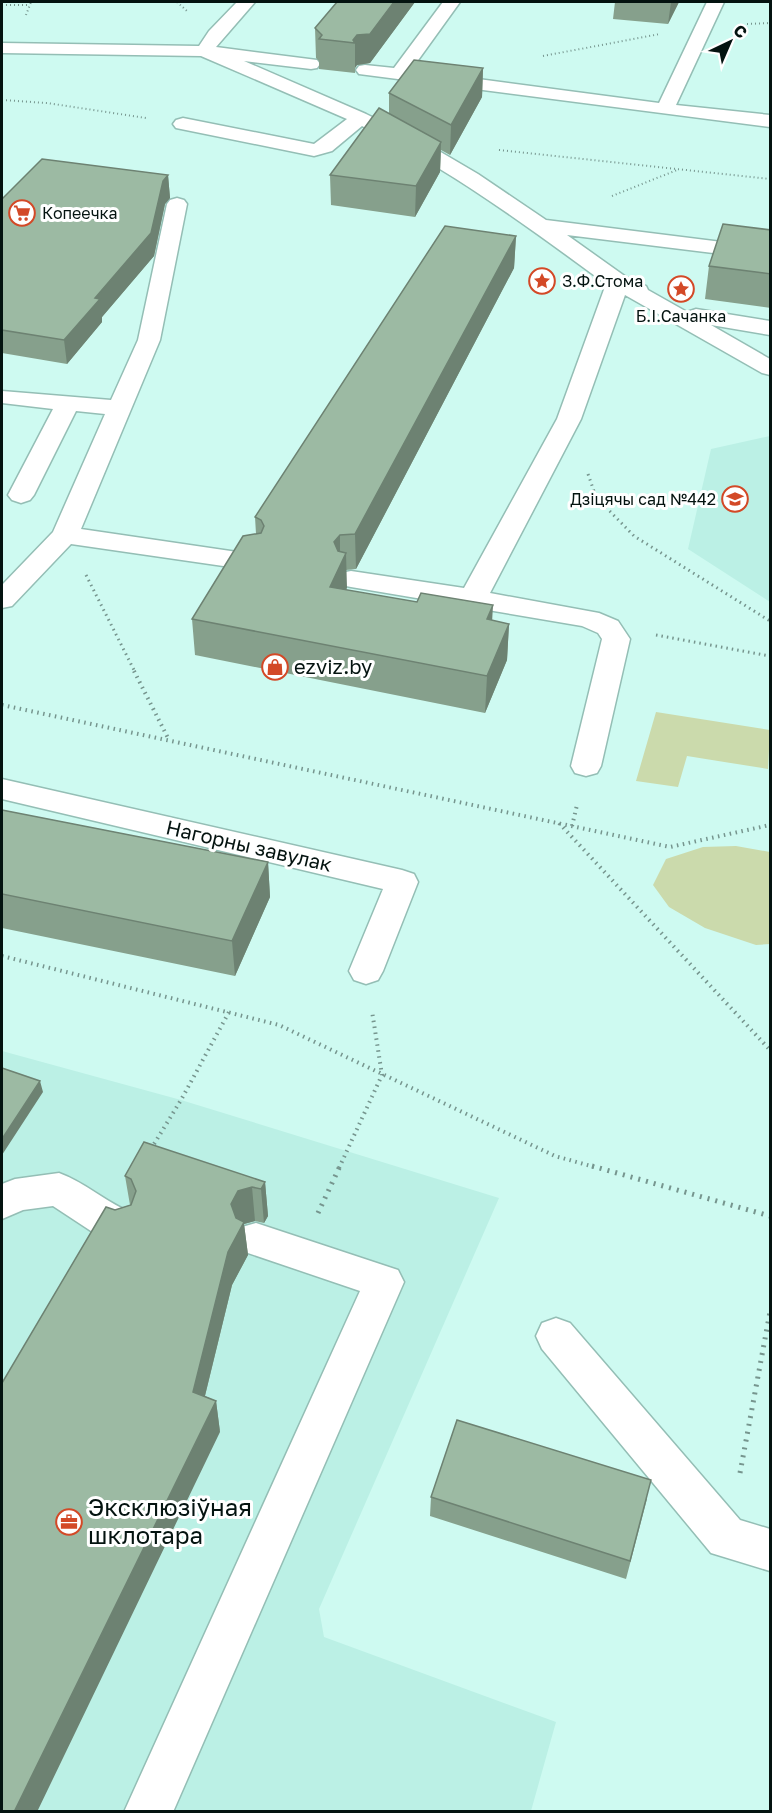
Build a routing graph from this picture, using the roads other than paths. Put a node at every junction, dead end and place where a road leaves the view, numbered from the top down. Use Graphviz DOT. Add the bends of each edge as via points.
graph roads {
  1 [pos="246,2"];
  2 [pos="452,2"];
  3 [pos="716,2"];
  4 [pos="2,48"];
  5 [pos="204,51"];
  6 [pos="311,64"];
  7 [pos="365,70"];
  8 [pos="399,74"];
  9 [pos="665,109"];
  10 [pos="359,118"];
  11 [pos="771,121"];
  12 [pos="183,124"];
  13 [pos="177,204"];
  14 [pos="539,225"];
  15 [pos="771,254"];
  16 [pos="618,282"];
  17 [pos="771,328"];
  18 [pos="771,368"];
  19 [pos="4,397"];
  20 [pos="68,403"];
  21 [pos="121,408"];
  22 [pos="21,495"];
  23 [pos="65,535"];
  24 [pos="251,562"];
  25 [pos="351,579"];
  26 [pos="473,598"];
  27 [pos="2,600"];
  28 [pos="586,766"];
  29 [pos="2,789"];
  30 [pos="366,971"];
  31 [pos="2,1203"];
  32 [pos="121,1226"];
  33 [pos="256,1239"];
  34 [pos="556,1336"];
  35 [pos="771,1550"];
  36 [pos="148,1812"];
  1 -- 5 [label="street"];
  2 -- 8 [label="street"];
  3 -- 9 [label="street"];
  4 -- 5 [label="street"];
  5 -- 6 [label="street"];
  5 -- 10 [label="street"];
  7 -- 8 [label="street"];
  8 -- 9 [label="street"];
  9 -- 11 [label="street"];
  10 -- 12 [label="street" via="325,147 314,150"];
  10 -- 14 [label="street" via="449,164"];
  13 -- 21 [label="street" via="149,340"];
  14 -- 15 [label="street"];
  14 -- 16 [label="street"];
  16 -- 17 [label="street" via="693,315"];
  16 -- 18 [label="street"];
  16 -- 26 [label="street" via="569,419"];
  19 -- 20 [label="street"];
  20 -- 21 [label="street"];
  20 -- 22 [label="street"];
  21 -- 23 [label="street"];
  23 -- 24 [label="street"];
  23 -- 27 [label="street"];
  25 -- 26 [label="street"];
  26 -- 28 [label="street" via="589,619 608,627 616,639"];
  29 -- 30 [label="street, Нагорны завулак" via="402,882"];
  31 -- 32 [label="street" via="15,1195 59,1189 105,1220"];
  33 -- 36 [label="street" via="384,1282"];
  34 -- 35 [label="street" via="727,1538"];
}
